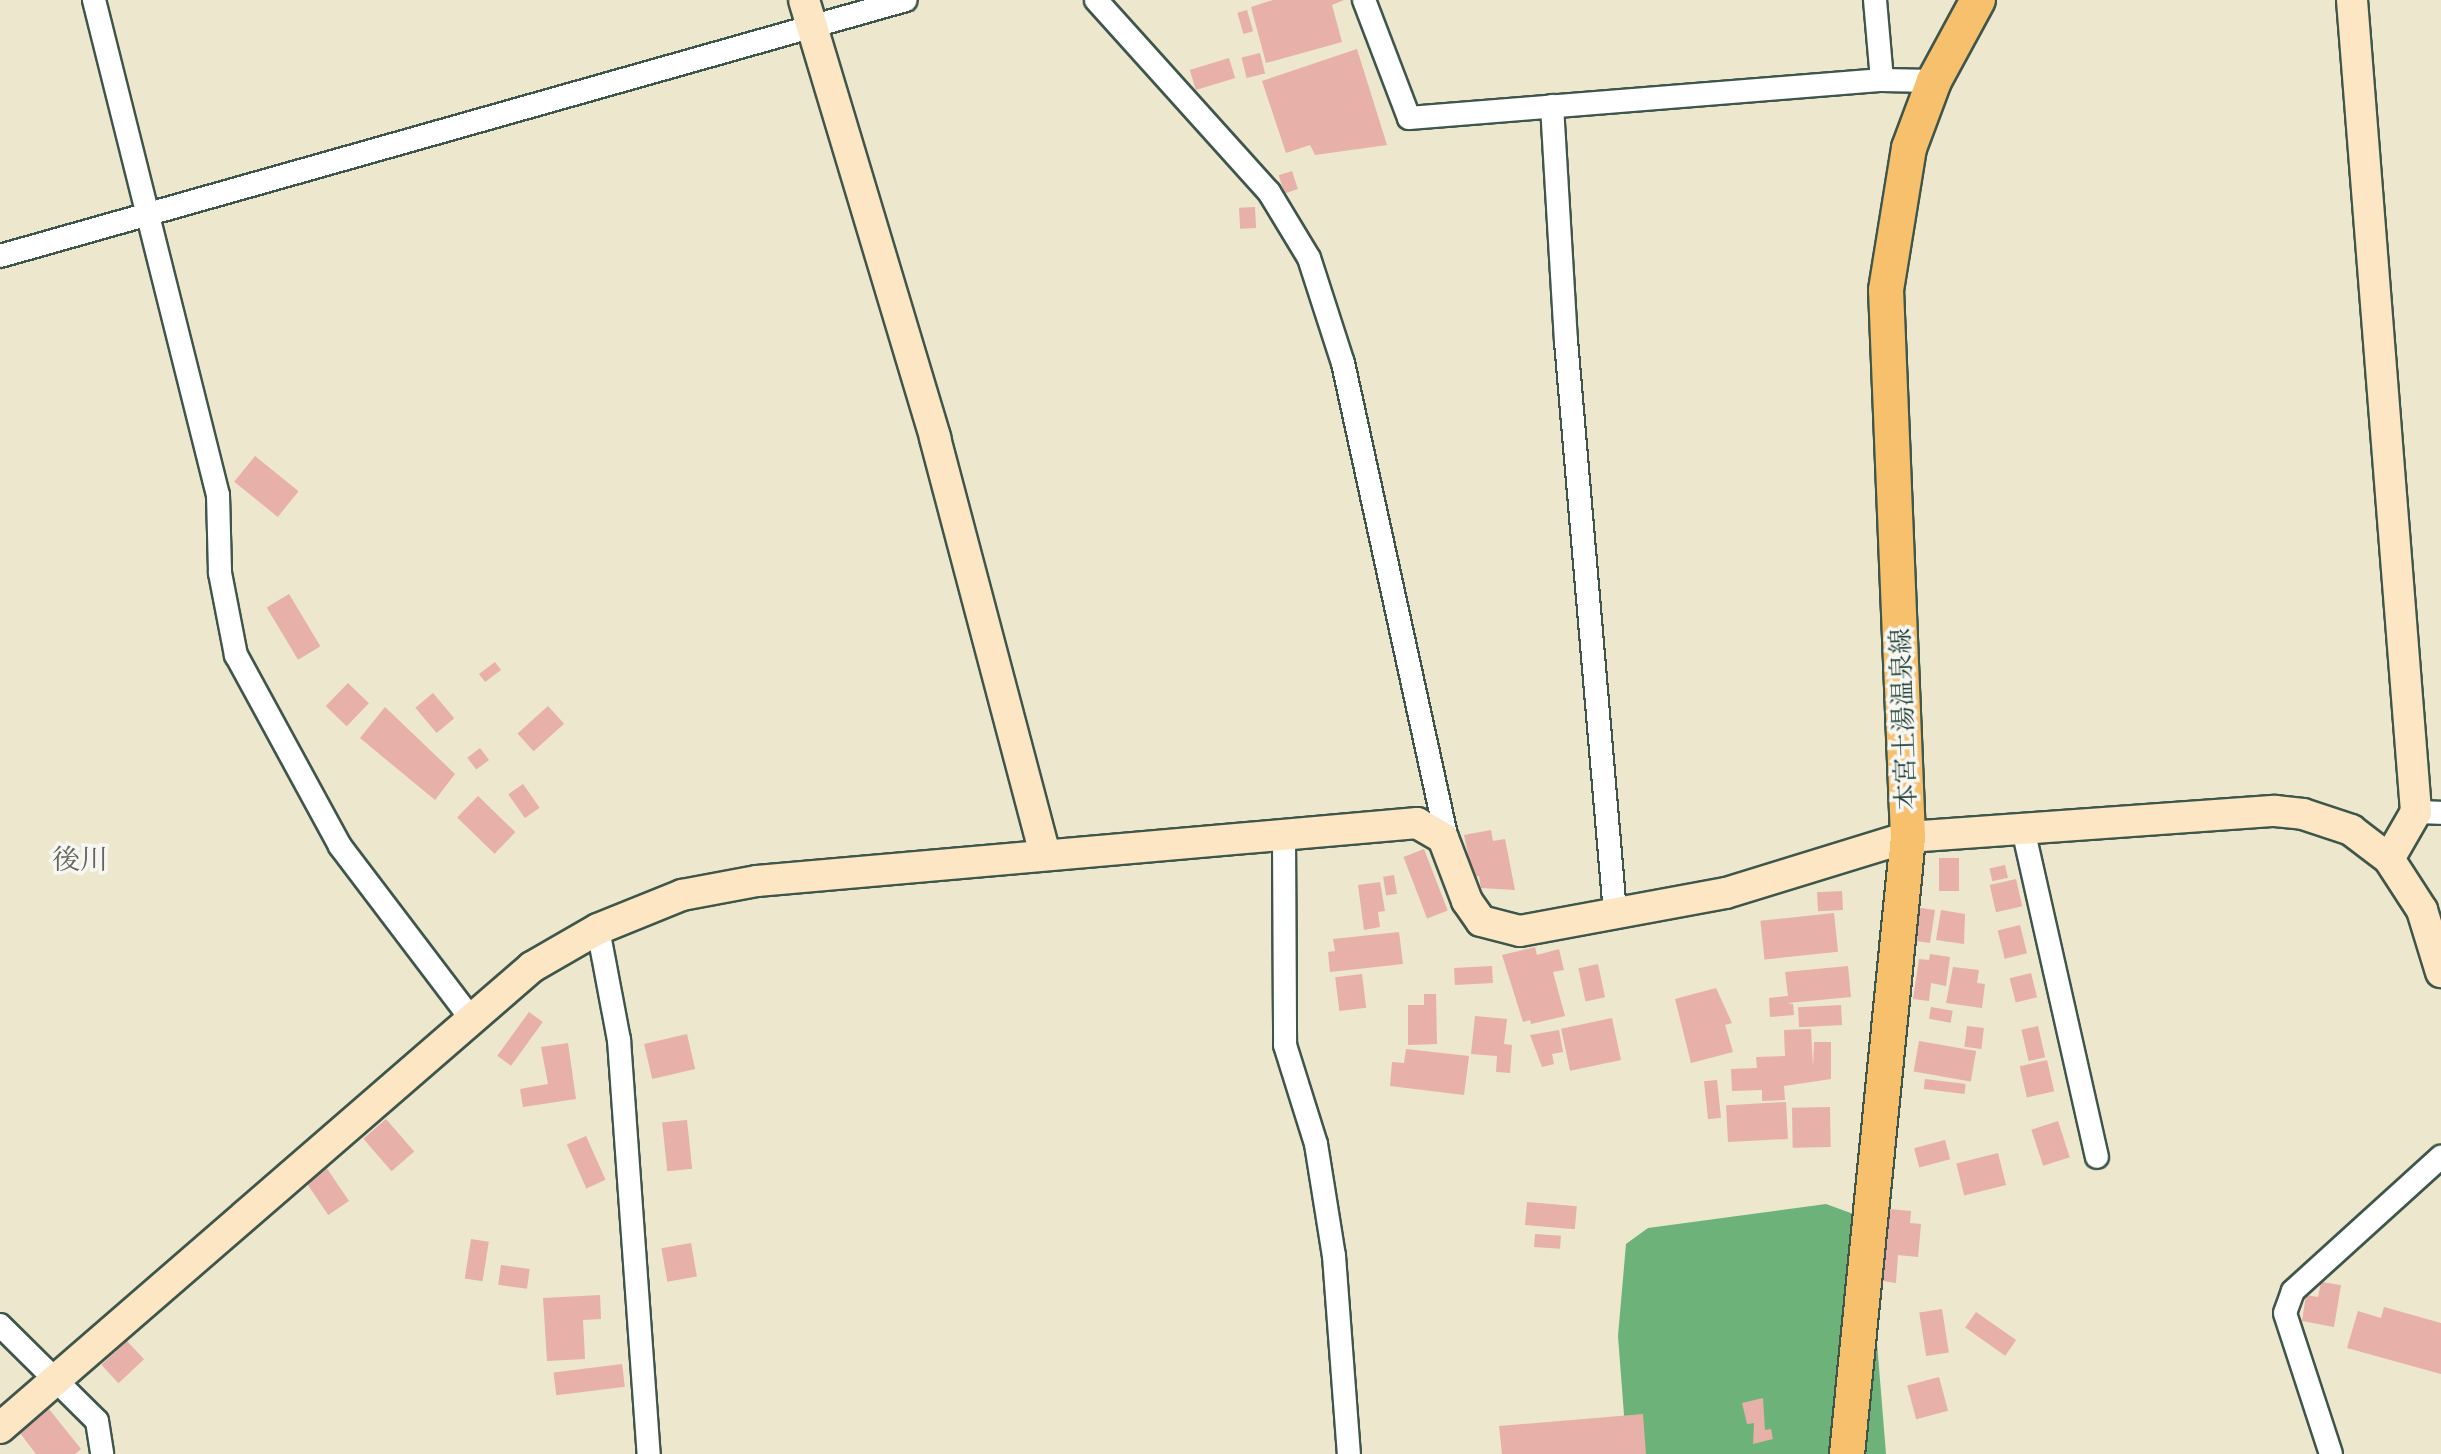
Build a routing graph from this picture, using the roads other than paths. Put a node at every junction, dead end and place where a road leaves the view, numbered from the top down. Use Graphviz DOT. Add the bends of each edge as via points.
graph roads {
  1 [pos="94,0"];
  2 [pos="906,0"];
  3 [pos="1096,0"];
  4 [pos="1364,0"];
  5 [pos="1875,0"];
  6 [pos="1978,0"];
  7 [pos="2352,0"];
  8 [pos="808,13"];
  9 [pos="1882,80"];
  10 [pos="1934,81"];
  11 [pos="1552,106"];
  12 [pos="151,215"];
  13 [pos="0,256"];
  14 [pos="2428,813"];
  15 [pos="2023,829"];
  16 [pos="1284,836"];
  17 [pos="1908,837"];
  18 [pos="1449,849"];
  19 [pos="1045,854"];
  20 [pos="2389,859"];
  21 [pos="1615,913"];
  22 [pos="598,929"];
  23 [pos="2441,972"];
  24 [pos="470,1017"];
  25 [pos="2097,1157"];
  26 [pos="2441,1157"];
  27 [pos="0,1325"];
  28 [pos="58,1378"];
  29 [pos="0,1428"];
  30 [pos="102,1454"];
  31 [pos="649,1454"];
  32 [pos="1349,1454"];
  33 [pos="1847,1454"];
  34 [pos="2331,1454"];
  1 -- 12 [label="street"];
  2 -- 8 [label="street"];
  3 -- 18 [label="street" via="1222,135 1269,192 1309,258 1343,363"];
  4 -- 11 [label="street" via="1409,118"];
  5 -- 9 [label="street"];
  6 -- 10 [label="main road, 本宮土湯温泉線"];
  7 -- 14 [label="street"];
  8 -- 12 [label="street"];
  8 -- 19 [label="street" via="935,438"];
  9 -- 10 [label="street"];
  9 -- 11 [label="street"];
  10 -- 17 [label="main road, 本宮土湯温泉線" via="1909,148 1886,290"];
  11 -- 21 [label="street" via="1566,341"];
  12 -- 13 [label="street"];
  12 -- 24 [label="street" via="173,328 218,495 220,573 236,655 340,846"];
  14 -- 20 [label="street"];
  15 -- 17 [label="street"];
  15 -- 20 [label="street" via="2275,811 2351,830"];
  15 -- 25 [label="street"];
  16 -- 18 [label="street" via="1417,823 1436,831"];
  16 -- 19 [label="street"];
  16 -- 32 [label="street" via="1285,1045 1316,1144 1334,1256"];
  17 -- 21 [label="street" via="1726,893"];
  17 -- 33 [label="main road, 本宮土湯温泉線"];
  18 -- 21 [label="street" via="1473,912 1491,927 1520,931"];
  19 -- 22 [label="street" via="757,881 682,895"];
  20 -- 23 [label="street" via="2422,910"];
  22 -- 24 [label="street" via="532,967"];
  22 -- 31 [label="street" via="619,1040"];
  24 -- 28 [label="street"];
  26 -- 34 [label="street" via="2293,1291 2285,1313"];
  27 -- 28 [label="street"];
  28 -- 29 [label="street"];
  28 -- 30 [label="street" via="97,1421"];
}
